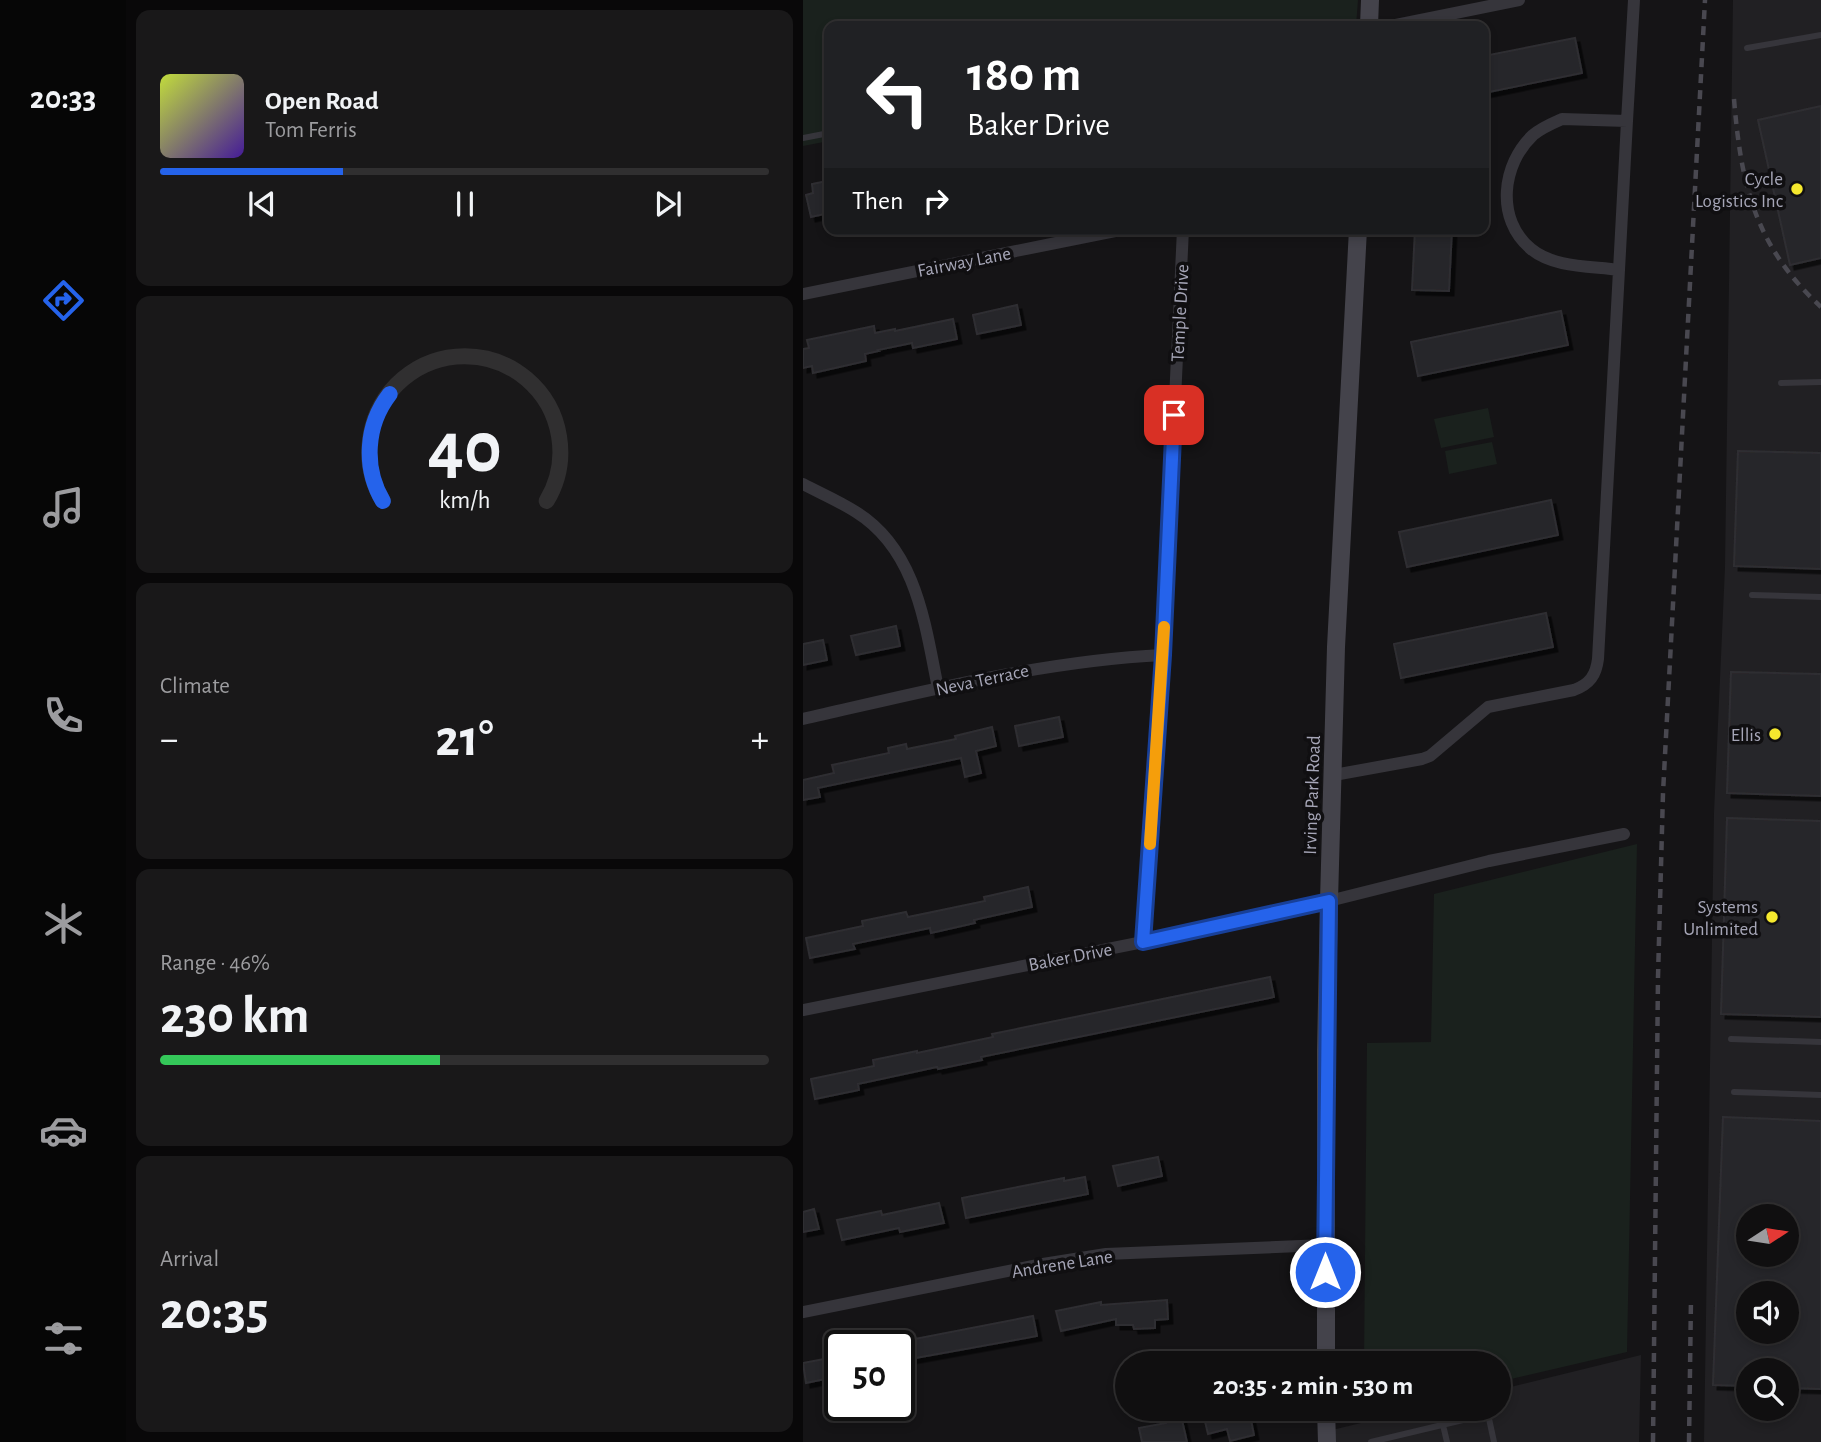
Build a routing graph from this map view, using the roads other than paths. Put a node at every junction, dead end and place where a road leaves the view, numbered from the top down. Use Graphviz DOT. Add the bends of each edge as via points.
graph roads {
  1 [pos="1370,0"];
  2 [pos="1634,0"];
  3 [pos="1513,1"];
  4 [pos="1369,21"];
  5 [pos="1415,21"];
  6 [pos="1821,35"];
  7 [pos="1747,48"];
  8 [pos="1627,121"];
  9 [pos="824,134"];
  10 [pos="803,138"];
  11 [pos="1095,235"];
  12 [pos="1183,235"];
  13 [pos="1358,235"];
  14 [pos="1619,270"];
  15 [pos="803,293"];
  16 [pos="1821,382"];
  17 [pos="1781,383"];
  18 [pos="803,484"];
  19 [pos="1751,595"];
  20 [pos="1821,597"];
  21 [pos="1163,655"];
  22 [pos="938,688"];
  23 [pos="803,719"];
  24 [pos="1334,775"];
  25 [pos="1624,834"];
  26 [pos="1329,901"];
  27 [pos="1143,942"];
  28 [pos="803,1010"];
  29 [pos="1731,1039"];
  30 [pos="1821,1042"];
  31 [pos="1734,1092"];
  32 [pos="1821,1095"];
  33 [pos="1325,1245"];
  34 [pos="803,1312"];
  35 [pos="1326,1351"];
  36 [pos="1326,1421"];
  37 [pos="1443,1425"];
  38 [pos="1327,1442"];
  39 [pos="1371,1442"];
  40 [pos="1447,1442"];
  41 [pos="1494,1442"];
  1 -- 4 [label="main road"];
  2 -- 8 [label="street"];
  3 -- 5 [label="street"];
  6 -- 7 [label="lane"];
  8 -- 14 [label="street"];
  8 -- 14 [label="street" via="1561,119 1535,133 1514,158 1505,190 1512,225 1531,249 1560,263"];
  9 -- 10 [label="lane"];
  11 -- 15 [label="street, Fairway Lane"];
  12 -- 21 [label="street, Temple Drive"];
  13 -- 24 [label="main road, Irving Park Road" via="1336,647"];
  14 -- 24 [label="street" via="1598,659 1592,679 1574,690 1488,707 1422,759"];
  16 -- 17 [label="lane"];
  18 -- 22 [label="street" via="857,512 902,561 921,604"];
  19 -- 20 [label="lane"];
  21 -- 22 [label="street, Neva Terrace" via="1068,662"];
  21 -- 27 [label="street, Temple Drive"];
  22 -- 23 [label="street, Neva Terrace"];
  24 -- 26 [label="main road, Irving Park Road"];
  25 -- 26 [label="street, Baker Drive" via="1489,861"];
  26 -- 27 [label="street, Baker Drive"];
  26 -- 33 [label="main road, Irving Park Road"];
  27 -- 28 [label="street, Baker Drive"];
  29 -- 30 [label="lane"];
  31 -- 32 [label="lane"];
  33 -- 34 [label="street, Andrene Lane" via="1106,1254"];
  33 -- 35 [label="main road, Irving Park Road"];
  36 -- 38 [label="main road"];
  37 -- 39 [label="lane"];
  37 -- 40 [label="lane"];
  37 -- 41 [label="lane" via="1488,1414"];
}
